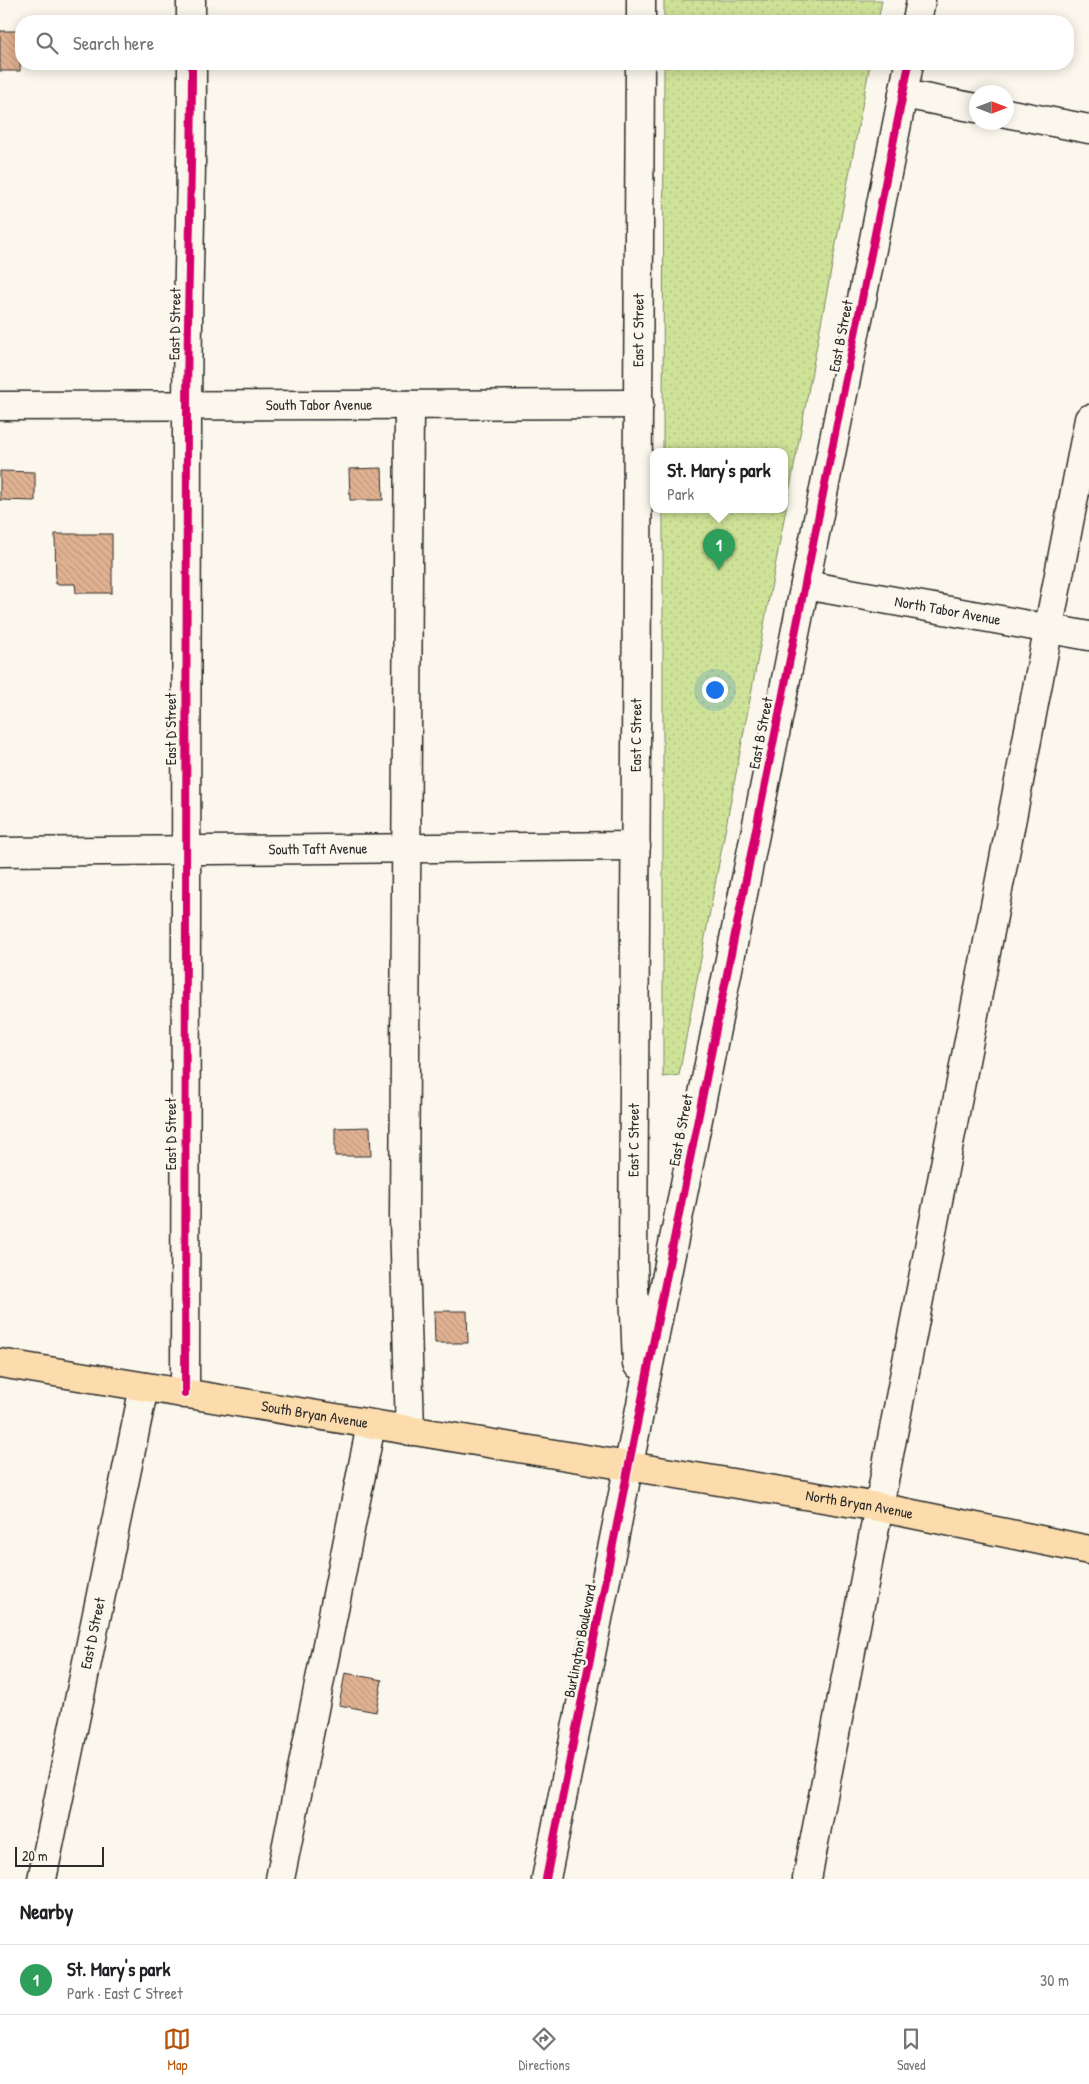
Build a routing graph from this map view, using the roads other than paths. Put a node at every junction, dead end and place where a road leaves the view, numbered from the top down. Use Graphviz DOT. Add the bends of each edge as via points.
graph roads {
  1 [pos="191,0"];
  2 [pos="641,0"];
  3 [pos="921,0"];
  4 [pos="192,15"];
  5 [pos="641,15"];
  6 [pos="918,15"];
  7 [pos="192,70"];
  8 [pos="640,70"];
  9 [pos="908,70"];
  10 [pos="903,94"];
  11 [pos="969,107"];
  12 [pos="1014,115"];
  13 [pos="1089,129"];
  14 [pos="638,404"];
  15 [pos="187,405"];
  16 [pos="409,405"];
  17 [pos="0,406"];
  18 [pos="1089,419"];
  19 [pos="805,585"];
  20 [pos="1048,629"];
  21 [pos="1089,636"];
  22 [pos="636,846"];
  23 [pos="406,848"];
  24 [pos="184,850"];
  25 [pos="0,852"];
  26 [pos="0,1363"];
  27 [pos="144,1387"];
  28 [pos="185,1394"];
  29 [pos="639,1408"];
  30 [pos="371,1425"];
  31 [pos="410,1430"];
  32 [pos="629,1467"];
  33 [pos="878,1507"];
  34 [pos="1089,1550"];
  35 [pos="42,1879"];
  36 [pos="280,1879"];
  37 [pos="546,1879"];
  38 [pos="807,1879"];
  1 -- 4 [label="street"];
  2 -- 5 [label="street"];
  3 -- 6 [label="street"];
  7 -- 15 [label="street, East D Street"];
  8 -- 14 [label="street, East C Street"];
  9 -- 10 [label="street, East B Street"];
  10 -- 11 [label="street"];
  10 -- 19 [label="street, East B Street"];
  12 -- 13 [label="street"];
  14 -- 16 [label="street, South Tabor Avenue"];
  14 -- 22 [label="street, East C Street"];
  15 -- 16 [label="street, South Tabor Avenue"];
  15 -- 17 [label="street, South Tabor Avenue"];
  15 -- 24 [label="street, East D Street"];
  16 -- 23 [label="street"];
  18 -- 20 [label="street"];
  19 -- 20 [label="street, North Tabor Avenue"];
  19 -- 29 [label="street, East B Street"];
  20 -- 21 [label="street, North Tabor Avenue"];
  20 -- 33 [label="street"];
  22 -- 23 [label="street, South Taft Avenue"];
  22 -- 29 [label="street, East C Street" via="633,1264"];
  23 -- 24 [label="street, South Taft Avenue"];
  23 -- 31 [label="street" via="404,1217"];
  24 -- 25 [label="street, South Taft Avenue"];
  24 -- 28 [label="street, East D Street"];
  26 -- 27 [label="main road, South Bryan Avenue"];
  27 -- 28 [label="main road, South Bryan Avenue"];
  27 -- 35 [label="street, East D Street"];
  28 -- 30 [label="main road, South Bryan Avenue"];
  29 -- 32 [label="street, Burlington Boulevard"];
  30 -- 31 [label="main road, South Bryan Avenue"];
  30 -- 36 [label="street"];
  31 -- 32 [label="main road, South Bryan Avenue"];
  32 -- 33 [label="main road, North Bryan Avenue"];
  32 -- 37 [label="street, Burlington Boulevard"];
  33 -- 34 [label="main road, North Bryan Avenue"];
  33 -- 38 [label="street"];
}
